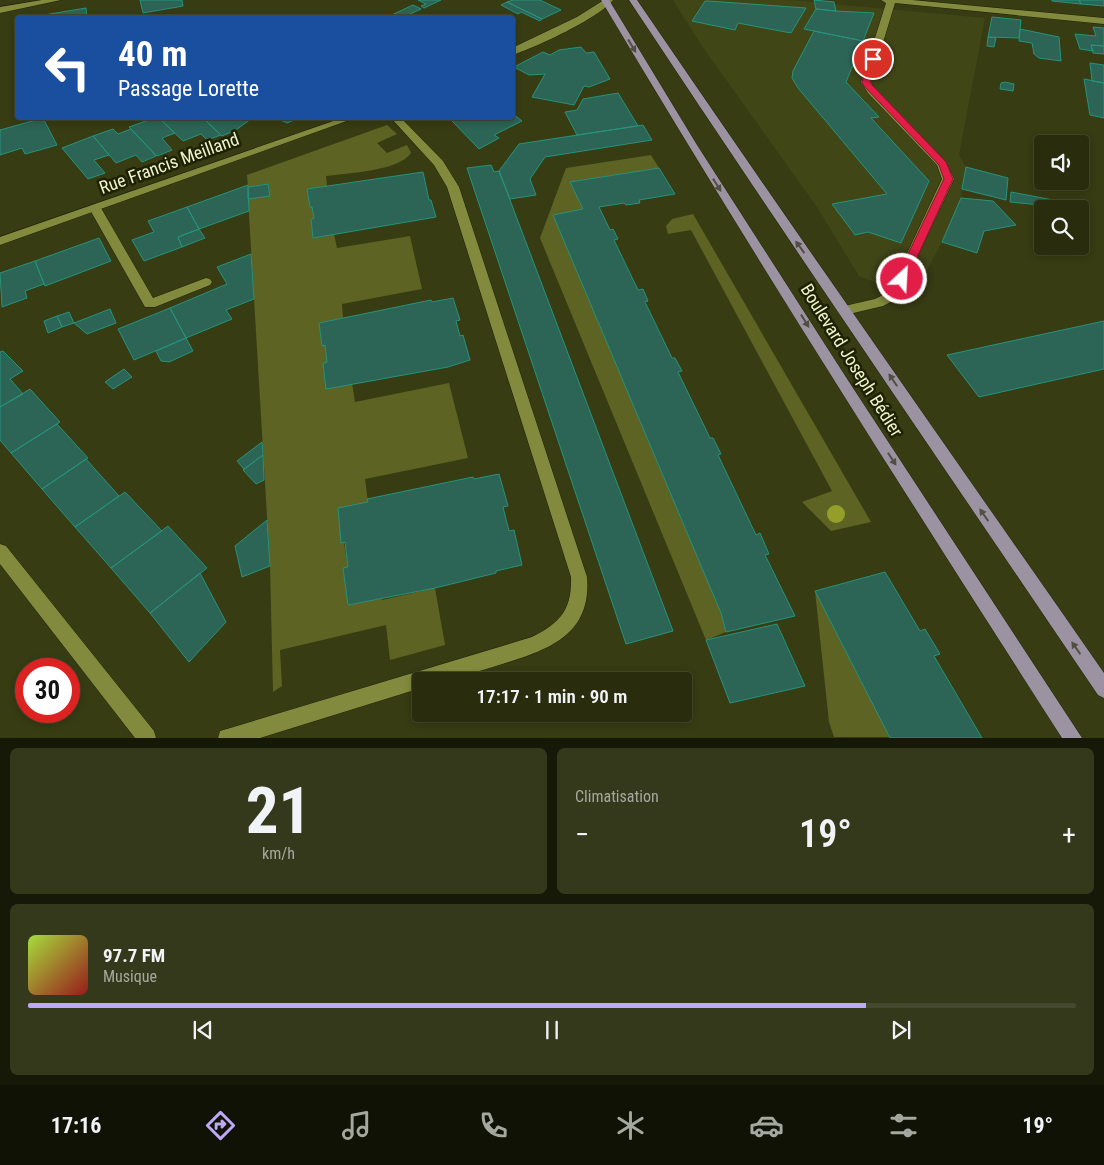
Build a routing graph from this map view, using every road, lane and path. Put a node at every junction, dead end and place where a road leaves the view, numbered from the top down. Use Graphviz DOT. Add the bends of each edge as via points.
graph roads {
  1 [pos="57,0"];
  2 [pos="633,0"];
  3 [pos="888,0"];
  4 [pos="607,2"];
  5 [pos="0,10"];
  6 [pos="1104,21"];
  7 [pos="515,50"];
  8 [pos="344,120"];
  9 [pos="398,120"];
  10 [pos="94,208"];
  11 [pos="0,241"];
  12 [pos="206,282"];
  13 [pos="845,310"];
  14 [pos="0,551"];
  15 [pos="1104,688"];
  16 [pos="147,738"];
  17 [pos="227,738"];
  18 [pos="1073,738"];
  1 -- 5 [label="street"];
  13 -- 2 [label="main road, Boulevard Joseph Bédier, one-way" via="772,208"];
  3 -- 6 [label="street"];
  3 -- 13 [label="street" via="866,82 942,164 948,179 894,295 878,303"];
  4 -- 7 [label="street"];
  4 -- 18 [label="main road, Boulevard Joseph Bédier, one-way" via="846,388"];
  8 -- 10 [label="street, Rue Francis Meilland"];
  9 -- 17 [label="street" via="440,163 453,187 579,577 578,605 564,628 536,645"];
  10 -- 11 [label="street, Rue Francis Meilland"];
  10 -- 12 [label="street" via="150,304"];
  15 -- 13 [label="main road, Boulevard Joseph Bédier, one-way"];
  14 -- 16 [label="street"];
}
